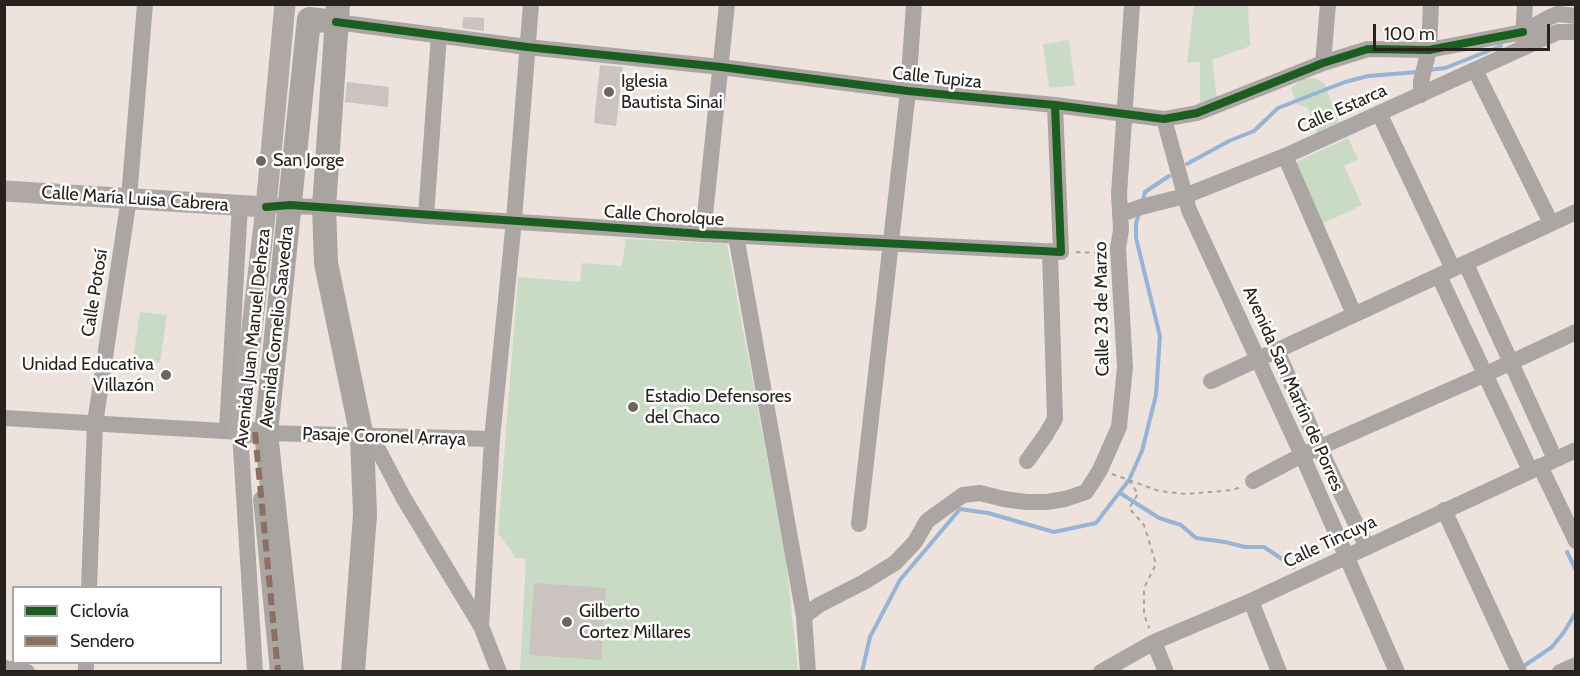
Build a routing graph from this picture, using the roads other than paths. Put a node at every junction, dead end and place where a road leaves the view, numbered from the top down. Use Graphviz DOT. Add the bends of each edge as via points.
graph roads {
  1 [pos="285,4"];
  2 [pos="531,4"];
  3 [pos="727,4"];
  4 [pos="914,4"];
  5 [pos="1132,4"];
  6 [pos="1328,4"];
  7 [pos="1431,4"];
  8 [pos="1525,4"];
  9 [pos="142,5"];
  10 [pos="337,13"];
  11 [pos="1575,16"];
  12 [pos="309,19"];
  13 [pos="1575,32"];
  14 [pos="439,36"];
  15 [pos="1523,40"];
  16 [pos="527,47"];
  17 [pos="1429,50"];
  18 [pos="1323,63"];
  19 [pos="721,67"];
  20 [pos="1475,70"];
  21 [pos="908,91"];
  22 [pos="1421,94"];
  23 [pos="1054,105"];
  24 [pos="1125,113"];
  25 [pos="1379,113"];
  26 [pos="1164,119"];
  27 [pos="1285,156"];
  28 [pos="4,191"];
  29 [pos="1185,196"];
  30 [pos="129,198"];
  31 [pos="240,206"];
  32 [pos="278,206"];
  33 [pos="324,207"];
  34 [pos="1575,212"];
  35 [pos="1121,214"];
  36 [pos="426,216"];
  37 [pos="514,220"];
  38 [pos="1551,223"];
  39 [pos="703,234"];
  40 [pos="736,236"];
  41 [pos="891,243"];
  42 [pos="1055,251"];
  43 [pos="1453,270"];
  44 [pos="1354,314"];
  45 [pos="1575,332"];
  46 [pos="1277,351"];
  47 [pos="1259,359"];
  48 [pos="1511,362"];
  49 [pos="1486,374"];
  50 [pos="1211,381"];
  51 [pos="4,418"];
  52 [pos="95,423"];
  53 [pos="247,432"];
  54 [pos="362,437"];
  55 [pos="492,439"];
  56 [pos="1319,447"];
  57 [pos="1575,450"];
  58 [pos="1302,455"];
  59 [pos="1027,461"];
  60 [pos="1542,465"];
  61 [pos="1254,481"];
  62 [pos="1444,510"];
  63 [pos="859,524"];
  64 [pos="1575,541"];
  65 [pos="1366,547"];
  66 [pos="1347,556"];
  67 [pos="89,586"];
  68 [pos="1251,601"];
  69 [pos="804,616"];
  70 [pos="481,626"];
  71 [pos="1154,642"];
  72 [pos="1575,664"];
  73 [pos="4,668"];
  74 [pos="27,672"];
  75 [pos="255,672"];
  76 [pos="278,672"];
  77 [pos="292,672"];
  78 [pos="353,672"];
  79 [pos="499,672"];
  80 [pos="808,672"];
  81 [pos="1101,672"];
  82 [pos="1166,672"];
  83 [pos="1279,672"];
  84 [pos="1397,672"];
  85 [pos="1520,672"];
  86 [pos="1560,672"];
  1 -- 32 [label="main road, Avenida Juan Manuel Deheza"];
  2 -- 16 [label="street"];
  3 -- 19 [label="street"];
  4 -- 21 [label="street"];
  5 -- 24 [label="street, Calle 23 de Marzo"];
  6 -- 18 [label="street"];
  7 -- 17 [label="street"];
  8 -- 15 [label="street"];
  9 -- 30 [label="street, Calle Potosí"];
  10 -- 12 [label="highway, Calle Tupiza"];
  10 -- 14 [label="street, Calle Tupiza"];
  10 -- 33 [label="highway"];
  11 -- 15 [label="street, Calle Tupiza" via="1550,17"];
  12 -- 32 [label="highway, Avenida Cornelio Saavedra"];
  13 -- 15 [label="street, Calle Estarca"];
  14 -- 16 [label="street, Calle Tupiza"];
  14 -- 36 [label="street"];
  15 -- 17 [label="street, Calle Tupiza"];
  15 -- 20 [label="street, Calle Estarca"];
  16 -- 19 [label="street, Calle Tupiza"];
  16 -- 37 [label="street"];
  17 -- 18 [label="street, Calle Tupiza" via="1368,49"];
  17 -- 22 [label="street"];
  18 -- 26 [label="street, Calle Tupiza" via="1197,113"];
  19 -- 21 [label="street, Calle Tupiza"];
  19 -- 39 [label="street"];
  20 -- 22 [label="street, Calle Estarca"];
  20 -- 38 [label="street"];
  21 -- 23 [label="street, Calle Tupiza"];
  21 -- 41 [label="street"];
  22 -- 25 [label="street, Calle Estarca"];
  23 -- 24 [label="street, Calle Tupiza"];
  23 -- 42 [label="street"];
  24 -- 26 [label="street, Calle Tupiza"];
  24 -- 35 [label="street, Calle 23 de Marzo"];
  25 -- 27 [label="street, Calle Estarca"];
  25 -- 43 [label="street"];
  26 -- 29 [label="street, Avenida San Martín de Porres"];
  27 -- 29 [label="street, Calle Estarca"];
  27 -- 44 [label="street"];
  28 -- 30 [label="main road, Calle María Luisa Cabrera"];
  29 -- 35 [label="street, Calle Estarca"];
  29 -- 47 [label="street, Avenida San Martín de Porres"];
  30 -- 31 [label="main road, Calle María Luisa Cabrera"];
  30 -- 52 [label="street, Calle Potosí"];
  31 -- 32 [label="main road, Calle María Luisa Cabrera"];
  31 -- 53 [label="street, Avenida Juan Manuel Deheza"];
  32 -- 33 [label="street, Calle Chorolque"];
  32 -- 53 [label="highway, Avenida Cornelio Saavedra"];
  33 -- 36 [label="street, Calle Chorolque"];
  33 -- 54 [label="highway" via="326,263"];
  34 -- 38 [label="street"];
  35 -- 69 [label="street, Calle 23 de Marzo" via="1118,248 1125,368 1119,427 1086,492 1047,502 980,493 963,495 927,521 895,564"];
  36 -- 37 [label="street, Calle Chorolque"];
  37 -- 39 [label="street, Calle Chorolque"];
  37 -- 55 [label="street"];
  38 -- 43 [label="street"];
  39 -- 40 [label="street, Calle Chorolque"];
  40 -- 41 [label="street, Calle Chorolque"];
  40 -- 69 [label="street"];
  41 -- 42 [label="street, Calle Chorolque"];
  41 -- 63 [label="street"];
  42 -- 59 [label="street" via="1055,418"];
  43 -- 44 [label="street"];
  43 -- 48 [label="street"];
  43 -- 49 [label="street"];
  44 -- 46 [label="street"];
  45 -- 48 [label="street"];
  46 -- 47 [label="street"];
  46 -- 56 [label="street, Avenida San Martín de Porres"];
  47 -- 50 [label="street"];
  47 -- 58 [label="street, Avenida San Martín de Porres"];
  48 -- 49 [label="street"];
  48 -- 60 [label="street"];
  49 -- 56 [label="street"];
  49 -- 60 [label="street"];
  51 -- 52 [label="street, Pasaje Coronel Arraya"];
  52 -- 53 [label="street, Pasaje Coronel Arraya"];
  52 -- 67 [label="street, Calle Potosí"];
  53 -- 54 [label="street, Pasaje Coronel Arraya"];
  53 -- 75 [label="street, Avenida Juan Manuel Deheza"];
  53 -- 76 [label="street"];
  53 -- 77 [label="highway, Avenida Cornelio Saavedra"];
  54 -- 55 [label="street, Pasaje Coronel Arraya"];
  54 -- 70 [label="street" via="379,451"];
  54 -- 78 [label="highway" via="365,515"];
  55 -- 70 [label="street"];
  56 -- 58 [label="street"];
  56 -- 65 [label="street, Avenida San Martín de Porres"];
  57 -- 60 [label="street, Calle Tincuya"];
  58 -- 61 [label="street"];
  58 -- 66 [label="street, Avenida San Martín de Porres"];
  60 -- 62 [label="street, Calle Tincuya"];
  60 -- 64 [label="street"];
  62 -- 65 [label="street, Calle Tincuya"];
  62 -- 85 [label="street"];
  65 -- 66 [label="street, Calle Tincuya"];
  66 -- 68 [label="street, Calle Tincuya"];
  66 -- 84 [label="street, Avenida San Martín de Porres"];
  68 -- 71 [label="street, Calle Tincuya"];
  68 -- 83 [label="street"];
  69 -- 80 [label="street"];
  70 -- 79 [label="street"];
  71 -- 81 [label="street, Calle Tincuya"];
  71 -- 82 [label="street"];
  72 -- 86 [label="street"];
  73 -- 74 [label="street"];
}
